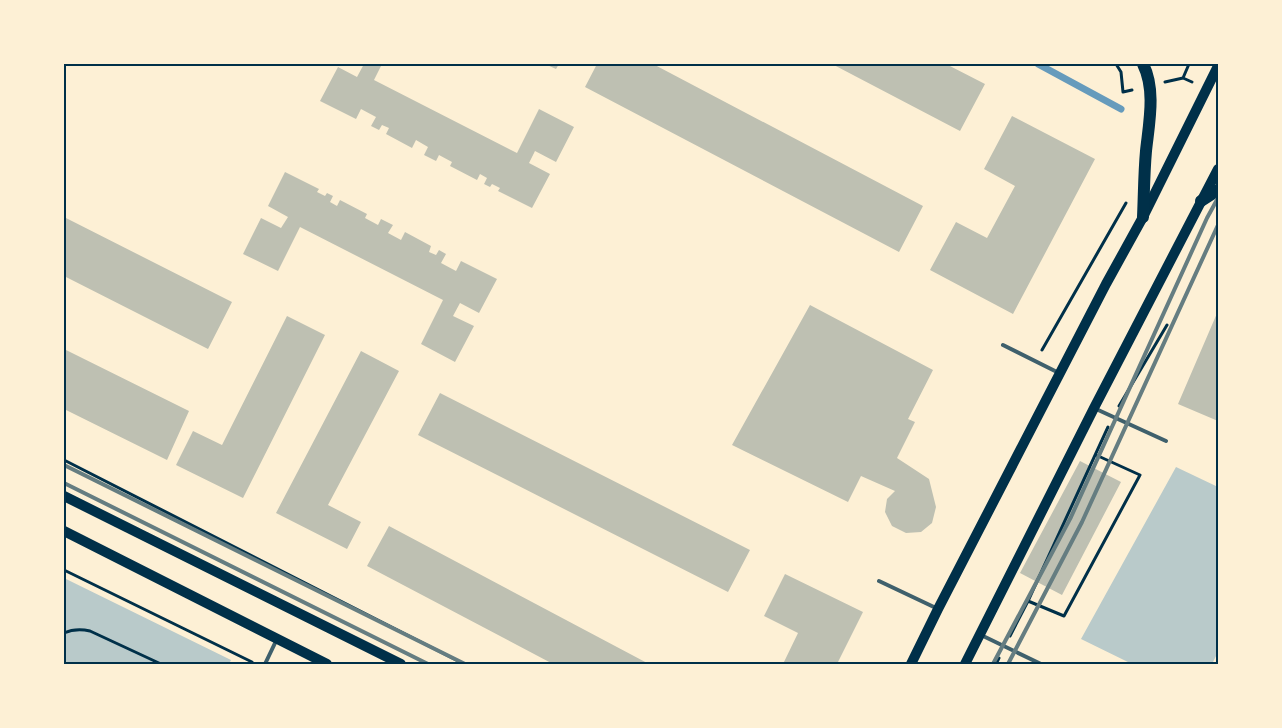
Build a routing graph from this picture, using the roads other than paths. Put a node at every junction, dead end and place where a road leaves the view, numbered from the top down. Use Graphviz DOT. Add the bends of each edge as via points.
graph roads {
  1 [pos="1143,64"];
  2 [pos="1218,66"];
  3 [pos="1218,169"];
  4 [pos="1218,190"];
  5 [pos="1201,201"];
  6 [pos="1143,217"];
  7 [pos="1003,345"];
  8 [pos="1060,374"];
  9 [pos="1094,408"];
  10 [pos="1166,441"];
  11 [pos="64,496"];
  12 [pos="64,531"];
  13 [pos="879,581"];
  14 [pos="938,609"];
  15 [pos="979,634"];
  16 [pos="277,638"];
  17 [pos="265,664"];
  18 [pos="327,664"];
  19 [pos="401,664"];
  20 [pos="911,664"];
  21 [pos="965,664"];
  22 [pos="1041,664"];
  1 -- 6 [label="main road" via="1150,85"];
  2 -- 6 [label="main road"];
  3 -- 5 [label="main road"];
  4 -- 5 [label="main road"];
  5 -- 9 [label="main road"];
  6 -- 8 [label="main road"];
  7 -- 8 [label="lane"];
  8 -- 14 [label="main road"];
  9 -- 10 [label="lane"];
  9 -- 15 [label="main road"];
  11 -- 19 [label="main road"];
  12 -- 16 [label="main road"];
  13 -- 14 [label="lane"];
  14 -- 20 [label="main road"];
  15 -- 21 [label="main road"];
  15 -- 22 [label="lane"];
  16 -- 17 [label="lane"];
  16 -- 18 [label="main road"];
}
